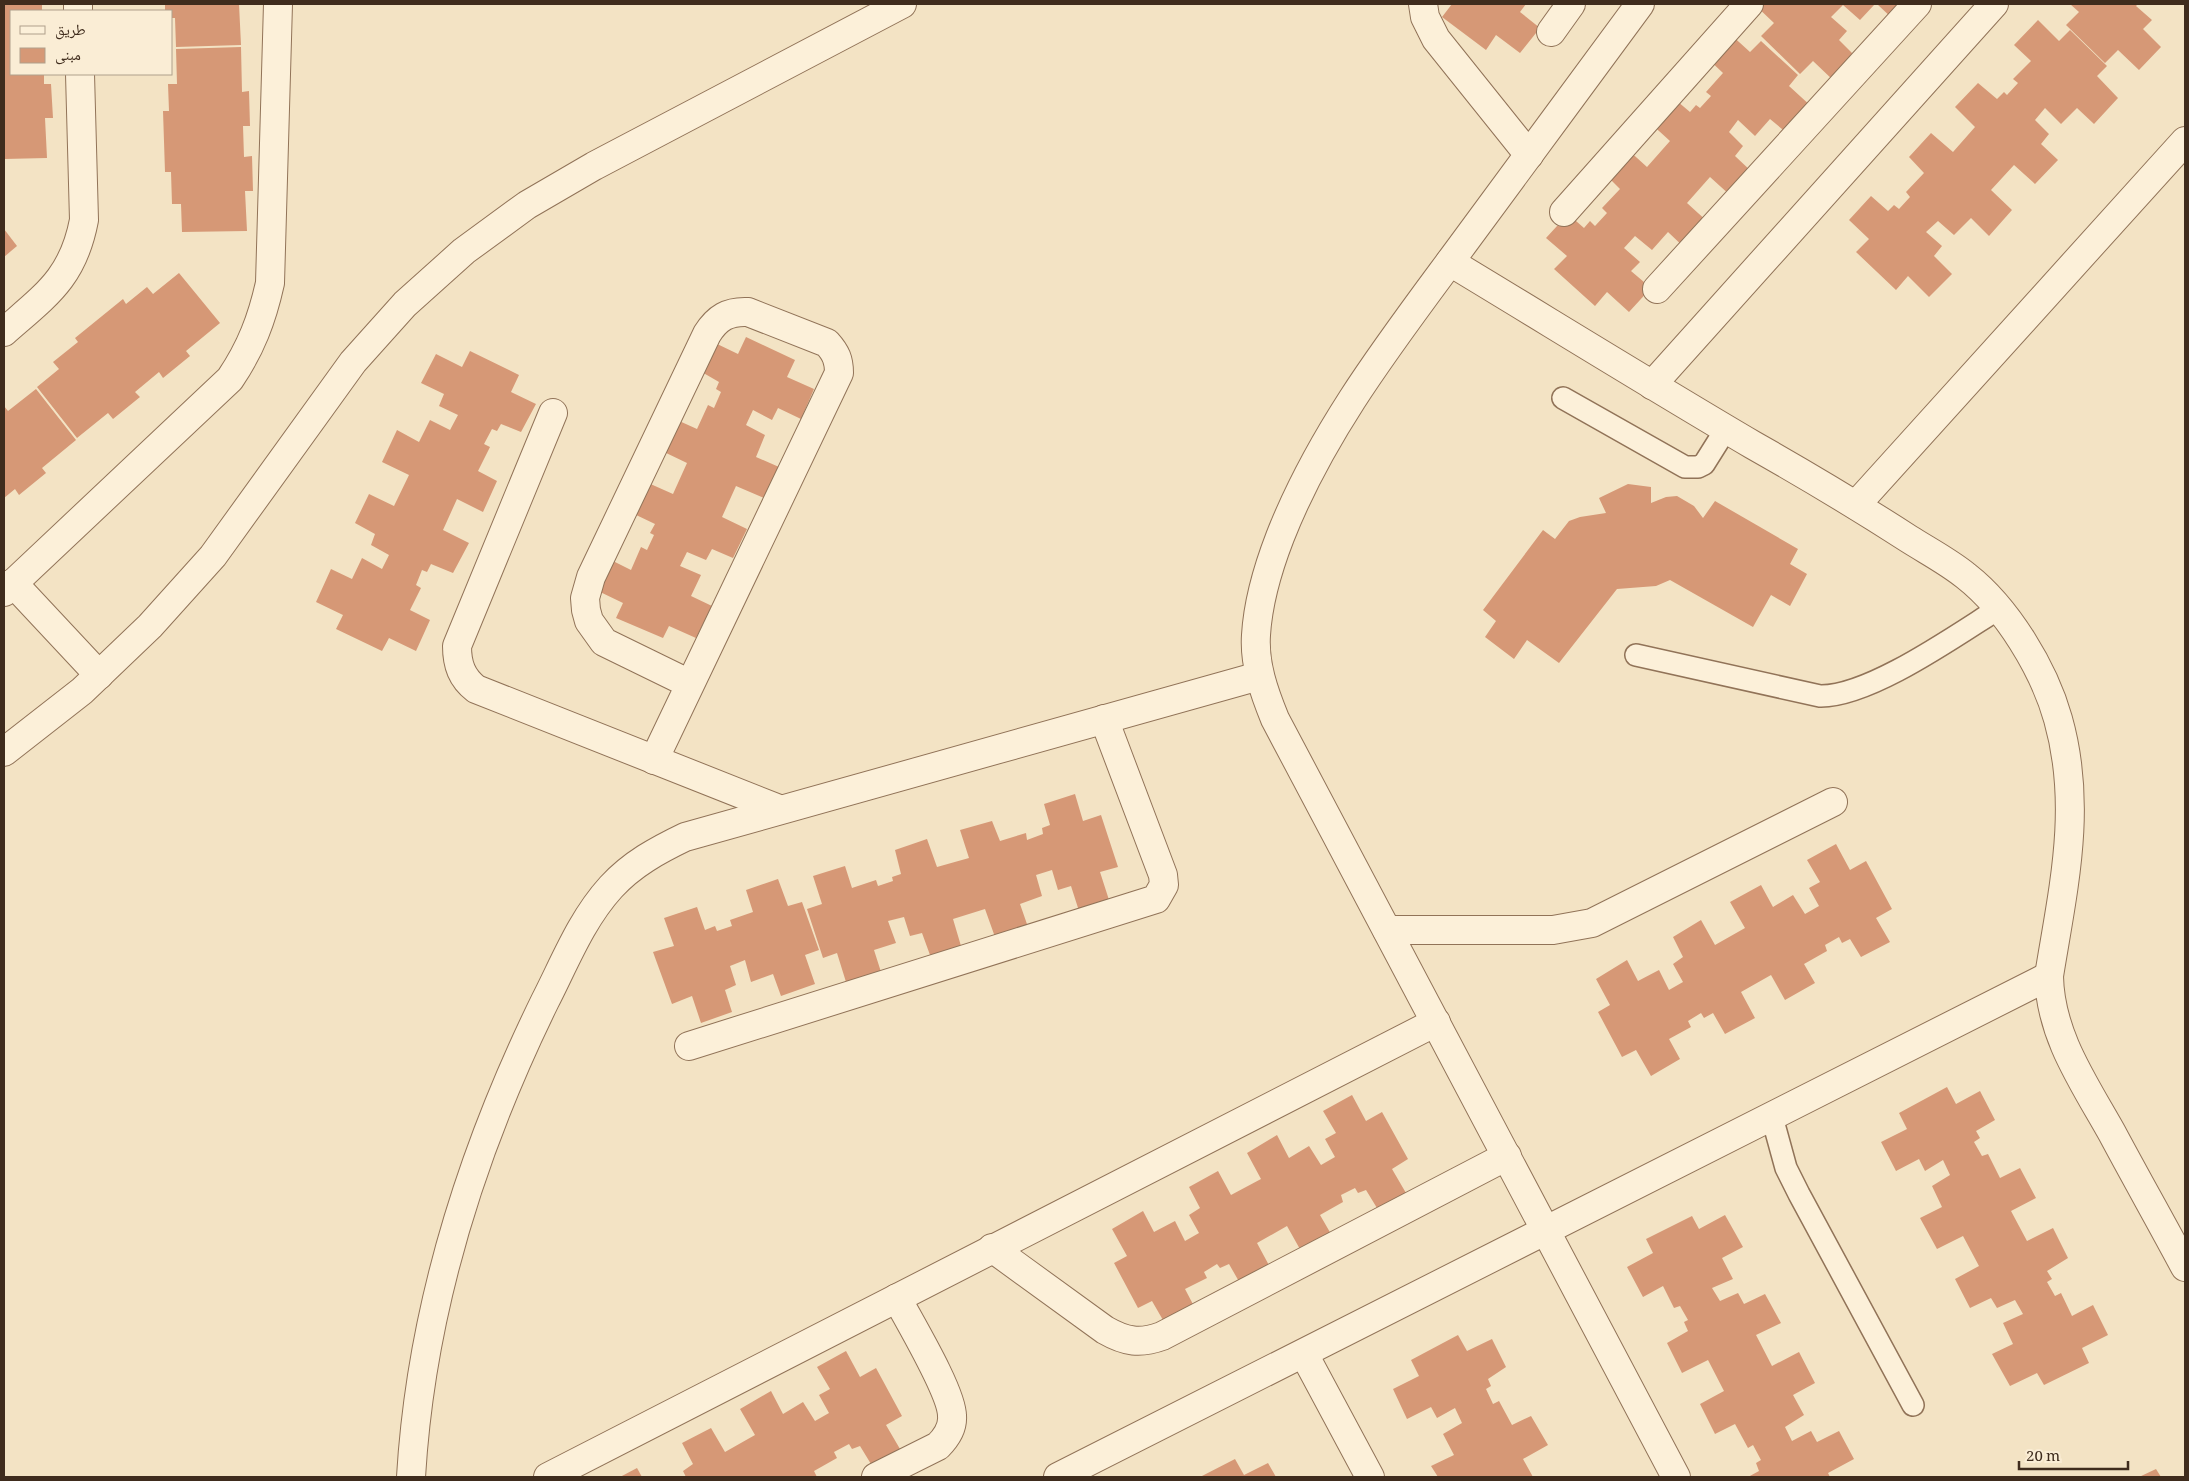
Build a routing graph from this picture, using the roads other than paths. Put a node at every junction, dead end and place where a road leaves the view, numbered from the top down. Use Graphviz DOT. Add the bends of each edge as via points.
graph roads {
  1 [pos="278,4"];
  2 [pos="902,4"];
  3 [pos="1423,4"];
  4 [pos="1571,4"];
  5 [pos="1640,4"];
  6 [pos="1749,4"];
  7 [pos="1917,4"];
  8 [pos="1994,4"];
  9 [pos="1550,32"];
  10 [pos="80,75"];
  11 [pos="2185,141"];
  12 [pos="1529,155"];
  13 [pos="1564,212"];
  14 [pos="1450,262"];
  15 [pos="1658,289"];
  16 [pos="4,332"];
  17 [pos="1652,385"];
  18 [pos="1563,398"];
  19 [pos="553,413"];
  20 [pos="1726,428"];
  21 [pos="1856,505"];
  22 [pos="8,587"];
  23 [pos="1998,609"];
  24 [pos="1636,654"];
  25 [pos="99,675"];
  26 [pos="1259,676"];
  27 [pos="690,684"];
  28 [pos="1104,719"];
  29 [pos="4,752"];
  30 [pos="654,760"];
  31 [pos="1833,802"];
  32 [pos="779,809"];
  33 [pos="1387,930"];
  34 [pos="2049,976"];
  35 [pos="1436,1022"];
  36 [pos="688,1046"];
  37 [pos="1772,1117"];
  38 [pos="1507,1156"];
  39 [pos="1547,1230"];
  40 [pos="992,1248"];
  41 [pos="2185,1267"];
  42 [pos="897,1298"];
  43 [pos="1304,1354"];
  44 [pos="1913,1405"];
  45 [pos="1090,1470"];
  46 [pos="411,1477"];
  47 [pos="548,1477"];
  48 [pos="876,1477"];
  49 [pos="1058,1477"];
  50 [pos="1370,1477"];
  51 [pos="1676,1477"];
  1 -- 22 [label="street" via="270,283 255,338 230,379"];
  2 -- 25 [label="street" via="594,166 527,205 464,251 405,304 353,362 214,556 150,626"];
  3 -- 12 [label="street" via="1425,17 1436,39"];
  4 -- 9 [label="street"];
  5 -- 12 [label="street"];
  6 -- 13 [label="street"];
  7 -- 15 [label="street"];
  8 -- 17 [label="street"];
  10 -- 16 [label="street" via="84,220 80,238 66,272"];
  11 -- 21 [label="street"];
  12 -- 14 [label="street"];
  14 -- 17 [label="street"];
  14 -- 26 [label="street" via="1337,420 1302,485 1273,554 1262,594 1256,635"];
  17 -- 20 [label="street"];
  18 -- 20 [label="lane" via="1685,467 1704,464"];
  19 -- 30 [label="street" via="457,646 457,659 467,682 476,690"];
  20 -- 21 [label="street"];
  21 -- 23 [label="street" via="1967,576"];
  22 -- 25 [label="street"];
  23 -- 24 [label="lane" via="1919,658 1856,690 1832,696 1814,695"];
  23 -- 34 [label="street" via="2023,642 2043,679 2058,717 2067,758 2070,840"];
  25 -- 29 [label="street"];
  26 -- 28 [label="street"];
  26 -- 33 [label="street" via="1275,719"];
  27 -- 27 [label="street" via="839,373 835,351 827,343 748,312 735,311 713,323 591,577 585,598 589,621 604,642"];
  27 -- 30 [label="street"];
  28 -- 32 [label="street"];
  28 -- 36 [label="street" via="1163,875 1164,885 1156,899"];
  30 -- 32 [label="street"];
  31 -- 33 [label="street" via="1592,923 1553,930"];
  32 -- 46 [label="street" via="685,837 658,850 633,866 611,887 577,937 514,1064 453,1232 436,1293 424,1355 413,1432"];
  33 -- 35 [label="street"];
  34 -- 37 [label="street"];
  34 -- 41 [label="street" via="2050,997 2060,1036"];
  35 -- 38 [label="street"];
  35 -- 40 [label="street"];
  37 -- 39 [label="street"];
  37 -- 44 [label="lane" via="1786,1168"];
  38 -- 39 [label="street"];
  38 -- 40 [label="street" via="1148,1341 1133,1342 1119,1338"];
  39 -- 43 [label="street"];
  39 -- 51 [label="street"];
  40 -- 42 [label="street"];
  42 -- 47 [label="street"];
  42 -- 48 [label="street" via="948,1398 953,1418 946,1439 938,1446"];
  43 -- 45 [label="street"];
  43 -- 50 [label="street"];
  45 -- 49 [label="street"];
}
